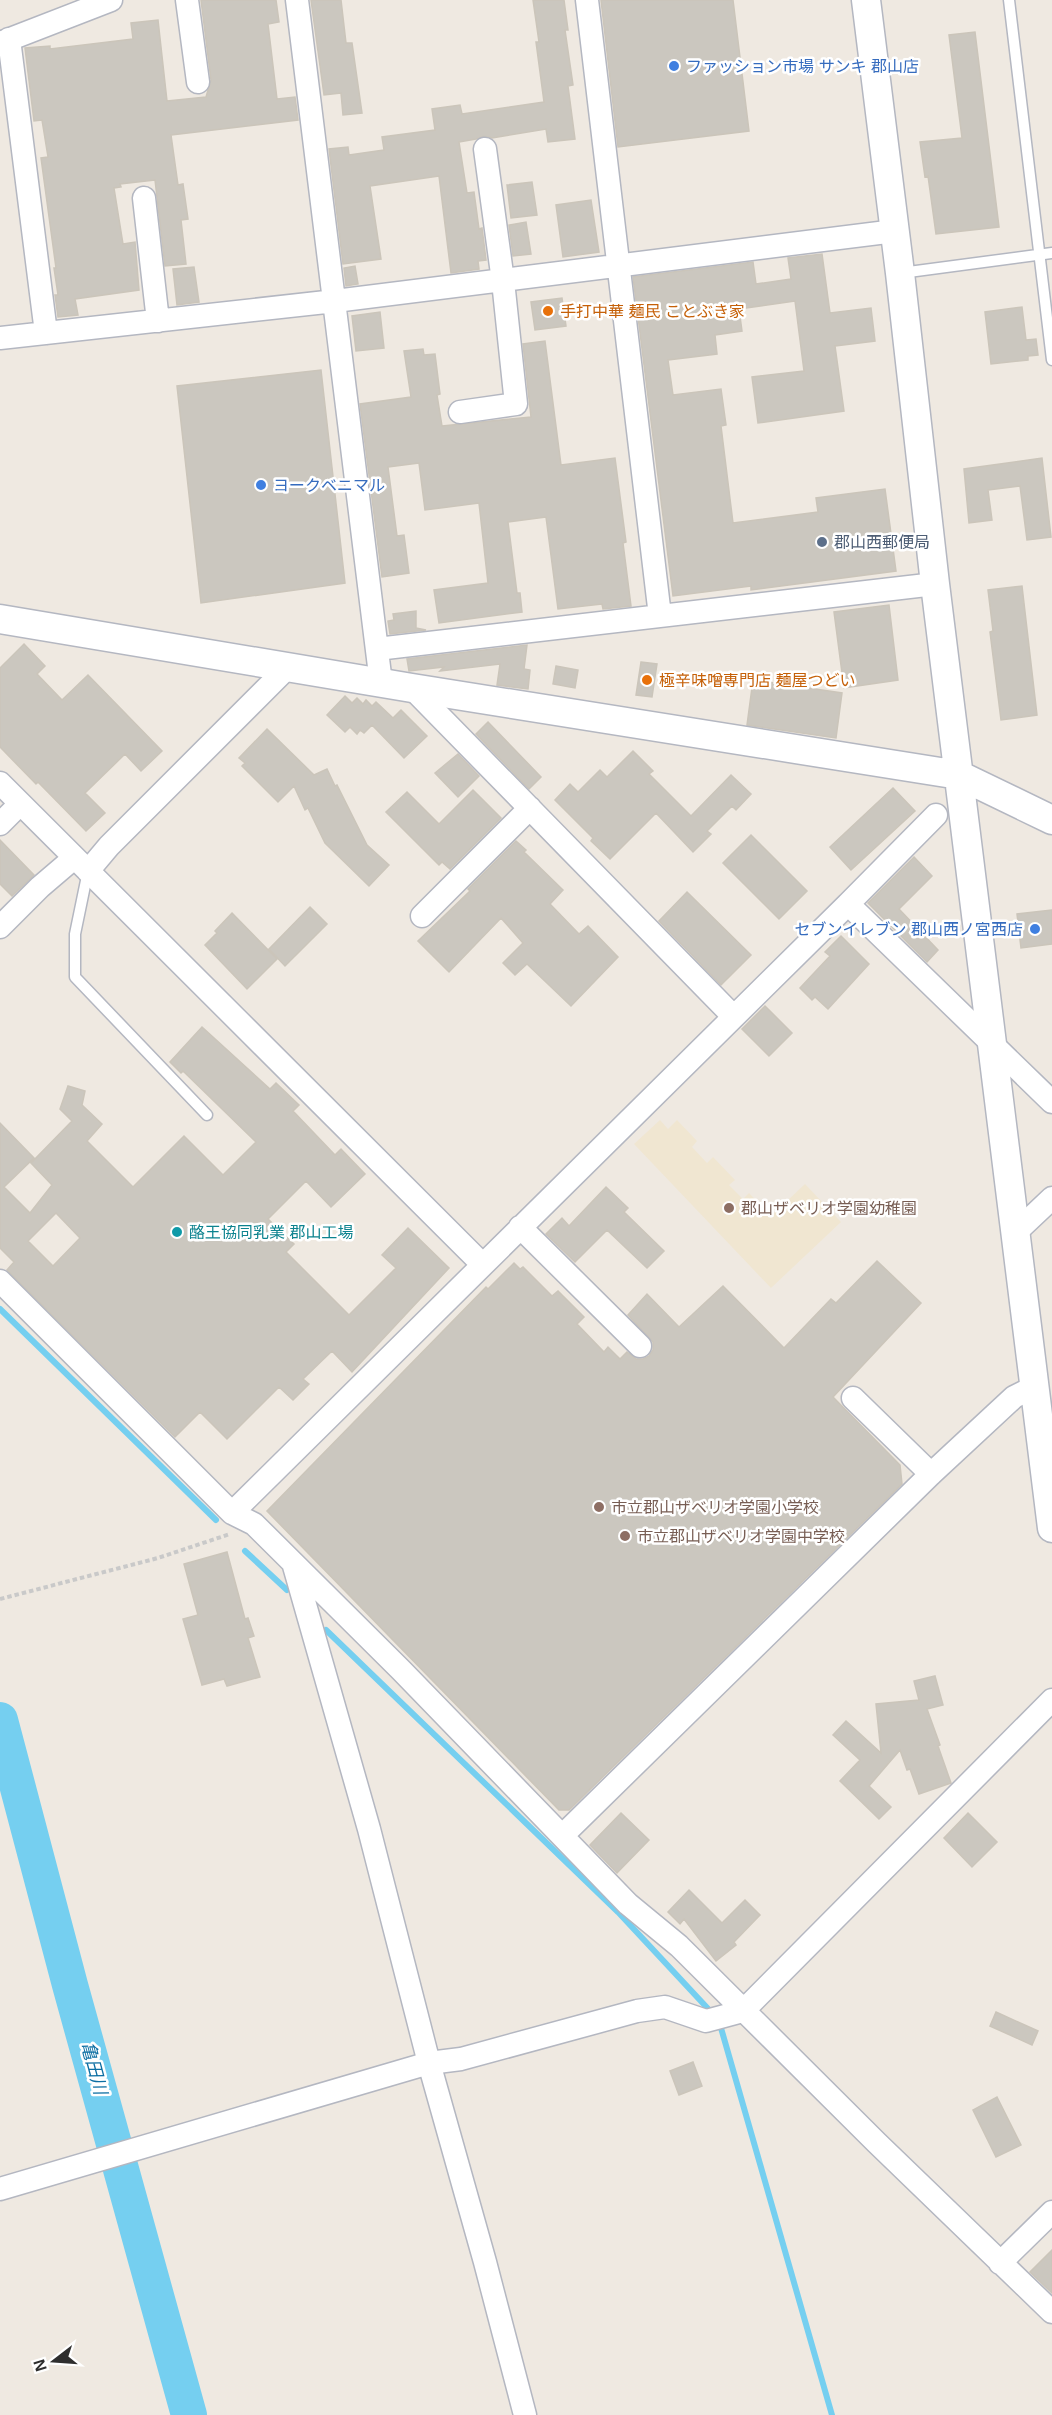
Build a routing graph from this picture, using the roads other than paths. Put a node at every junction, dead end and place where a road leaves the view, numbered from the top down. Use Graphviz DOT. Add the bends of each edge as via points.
graph roads {
  1 [pos="111,0"];
  2 [pos="188,0"];
  3 [pos="297,0"];
  4 [pos="586,0"];
  5 [pos="866,0"];
  6 [pos="1009,0"];
  7 [pos="5,41"];
  8 [pos="198,82"];
  9 [pos="485,149"];
  10 [pos="144,198"];
  11 [pos="895,231"];
  12 [pos="1052,253"];
  13 [pos="1038,255"];
  14 [pos="618,264"];
  15 [pos="900,273"];
  16 [pos="503,280"];
  17 [pos="335,301"];
  18 [pos="158,321"];
  19 [pos="46,333"];
  20 [pos="0,338"];
  21 [pos="1052,360"];
  22 [pos="460,412"];
  23 [pos="935,584"];
  24 [pos="660,616"];
  25 [pos="0,619"];
  26 [pos="377,649"];
  27 [pos="289,666"];
  28 [pos="381,682"];
  29 [pos="412,688"];
  30 [pos="959,775"];
  31 [pos="0,783"];
  32 [pos="20,804"];
  33 [pos="530,808"];
  34 [pos="936,815"];
  35 [pos="1052,820"];
  36 [pos="0,824"];
  37 [pos="81,864"];
  38 [pos="848,904"];
  39 [pos="422,916"];
  40 [pos="0,927"];
  41 [pos="733,1016"];
  42 [pos="993,1043"];
  43 [pos="1052,1102"];
  44 [pos="207,1115"];
  45 [pos="1052,1198"];
  46 [pos="520,1227"];
  47 [pos="1015,1233"];
  48 [pos="482,1264"];
  49 [pos="0,1281"];
  50 [pos="640,1346"];
  51 [pos="1034,1387"];
  52 [pos="853,1398"];
  53 [pos="931,1474"];
  54 [pos="232,1513"];
  55 [pos="1052,1528"];
  56 [pos="294,1564"];
  57 [pos="1052,1700"];
  58 [pos="563,1835"];
  59 [pos="737,2013"];
  60 [pos="429,2063"];
  61 [pos="0,2189"];
  62 [pos="1052,2212"];
  63 [pos="1000,2262"];
  64 [pos="1052,2312"];
  65 [pos="525,2415"];
  1 -- 7 [label="street"];
  2 -- 8 [label="street"];
  3 -- 17 [label="street"];
  4 -- 14 [label="street"];
  5 -- 11 [label="street"];
  6 -- 13 [label="lane"];
  7 -- 19 [label="street"];
  9 -- 16 [label="street"];
  10 -- 18 [label="street"];
  11 -- 14 [label="street"];
  11 -- 15 [label="street"];
  12 -- 13 [label="lane"];
  13 -- 15 [label="lane"];
  13 -- 21 [label="lane"];
  14 -- 16 [label="street"];
  14 -- 24 [label="street"];
  15 -- 23 [label="street"];
  16 -- 17 [label="street"];
  16 -- 22 [label="street" via="516,404"];
  17 -- 18 [label="street"];
  17 -- 26 [label="street"];
  18 -- 19 [label="street"];
  19 -- 20 [label="street"];
  23 -- 24 [label="street"];
  23 -- 30 [label="street"];
  24 -- 26 [label="street"];
  25 -- 27 [label="street"];
  26 -- 28 [label="street"];
  27 -- 28 [label="street"];
  27 -- 37 [label="street" via="117,837"];
  28 -- 29 [label="street"];
  29 -- 30 [label="street"];
  29 -- 33 [label="street"];
  30 -- 35 [label="street"];
  30 -- 42 [label="street"];
  31 -- 32 [label="street"];
  32 -- 36 [label="street"];
  32 -- 37 [label="street"];
  33 -- 39 [label="street"];
  33 -- 41 [label="street"];
  34 -- 38 [label="street"];
  37 -- 40 [label="street" via="40,887"];
  37 -- 44 [label="lane" via="75,977"];
  37 -- 48 [label="street"];
  38 -- 41 [label="street"];
  38 -- 42 [label="street"];
  41 -- 46 [label="street"];
  42 -- 43 [label="street"];
  42 -- 47 [label="street"];
  45 -- 47 [label="street"];
  46 -- 48 [label="street"];
  46 -- 50 [label="street"];
  47 -- 51 [label="street"];
  48 -- 54 [label="street"];
  49 -- 54 [label="street"];
  51 -- 53 [label="street" via="1014,1397"];
  51 -- 55 [label="street"];
  52 -- 53 [label="street"];
  53 -- 58 [label="street"];
  54 -- 56 [label="street" via="254,1524"];
  56 -- 58 [label="street"];
  56 -- 60 [label="street" via="369,1829"];
  57 -- 59 [label="street"];
  58 -- 59 [label="street" via="628,1904 679,1946"];
  59 -- 60 [label="street" via="706,2021 665,2007 638,2011 461,2059"];
  59 -- 63 [label="street"];
  60 -- 61 [label="street"];
  60 -- 65 [label="street"];
  62 -- 63 [label="street"];
  63 -- 64 [label="street"];
}
